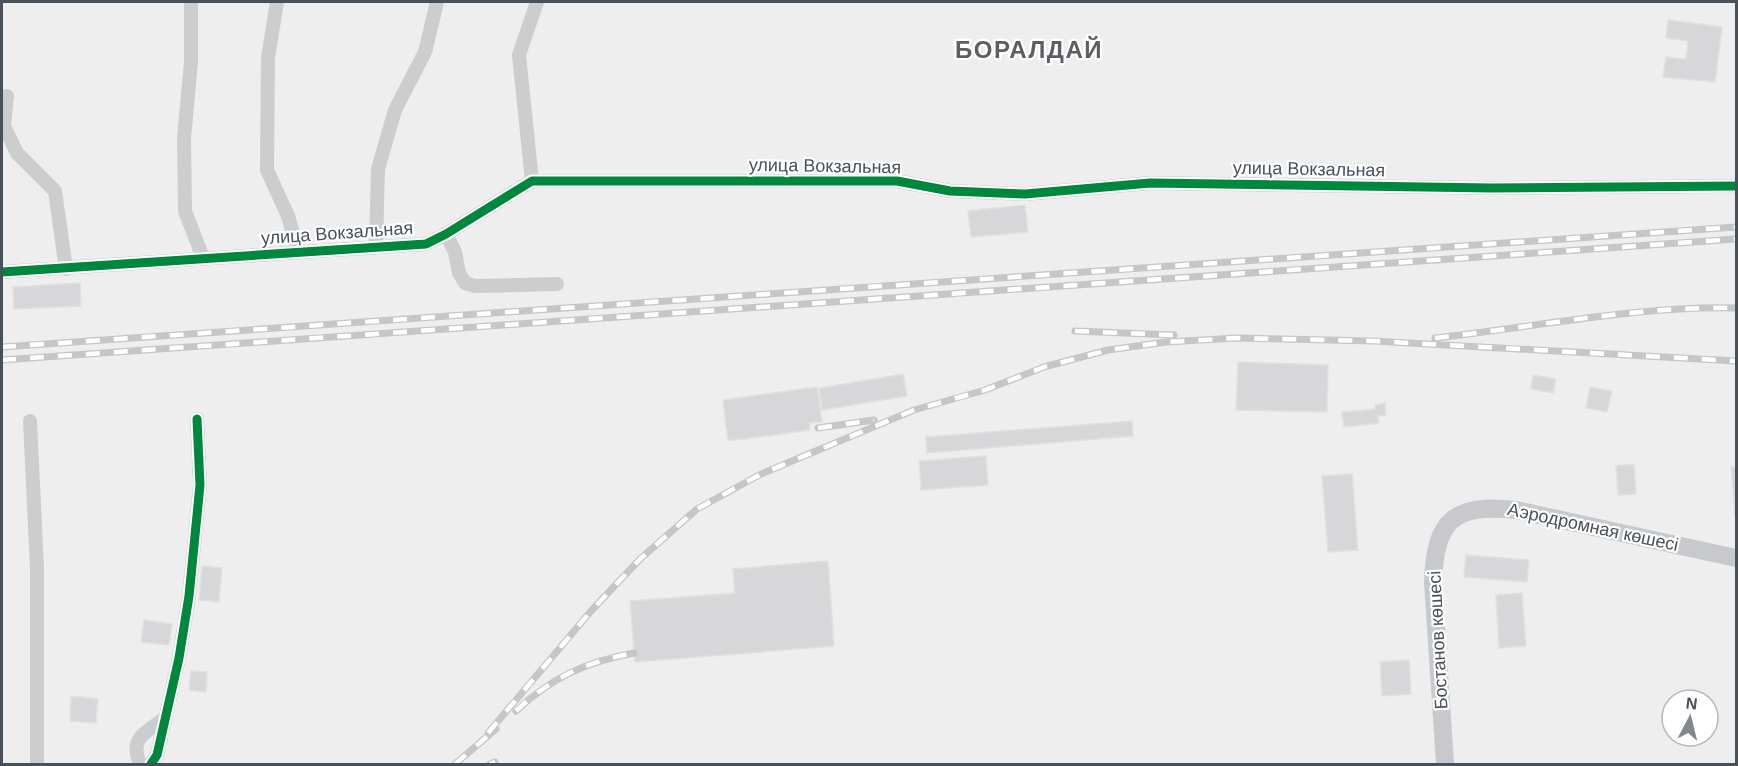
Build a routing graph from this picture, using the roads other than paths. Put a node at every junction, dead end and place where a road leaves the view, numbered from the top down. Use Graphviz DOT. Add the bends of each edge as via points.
graph roads {
  1 [pos="190,2"];
  2 [pos="277,2"];
  3 [pos="437,2"];
  4 [pos="537,2"];
  5 [pos="7,96"];
  6 [pos="532,181"];
  7 [pos="1737,186"];
  8 [pos="446,234"];
  9 [pos="376,246"];
  10 [pos="298,251"];
  11 [pos="203,258"];
  12 [pos="66,269"];
  13 [pos="2,272"];
  14 [pos="557,284"];
  15 [pos="197,419"];
  16 [pos="30,421"];
  17 [pos="1452,520"];
  18 [pos="1737,558"];
  19 [pos="164,719"];
  20 [pos="37,765"];
  21 [pos="140,765"];
  22 [pos="151,765"];
  23 [pos="1445,765"];
  1 -- 11 [label="street" via="185,211"];
  2 -- 10 [label="street" via="268,58 267,170 288,216"];
  3 -- 9 [label="street" via="425,52 394,110 378,169"];
  4 -- 6 [label="street" via="519,55"];
  5 -- 12 [label="street" via="4,126 17,153 55,191"];
  6 -- 7 [label="street, улица Вокзальная" via="897,181 950,190 1025,194 1150,183 1492,188"];
  6 -- 8 [label="street, улица Вокзальная"];
  8 -- 9 [label="street, улица Вокзальная" via="426,244"];
  8 -- 14 [label="street" via="465,283"];
  9 -- 10 [label="street, улица Вокзальная"];
  10 -- 11 [label="street, улица Вокзальная"];
  11 -- 12 [label="street, улица Вокзальная"];
  12 -- 13 [label="street, улица Вокзальная"];
  15 -- 19 [label="street" via="200,485 189,596"];
  16 -- 20 [label="street" via="37,568"];
  17 -- 18 [label="main road, Аэродромная көшесі" via="1488,507 1516,510"];
  17 -- 23 [label="main road, Бостанов көшесі" via="1435,552 1433,582"];
  19 -- 21 [label="street" via="140,737 135,749"];
  19 -- 22 [label="street" via="157,755"];
}
